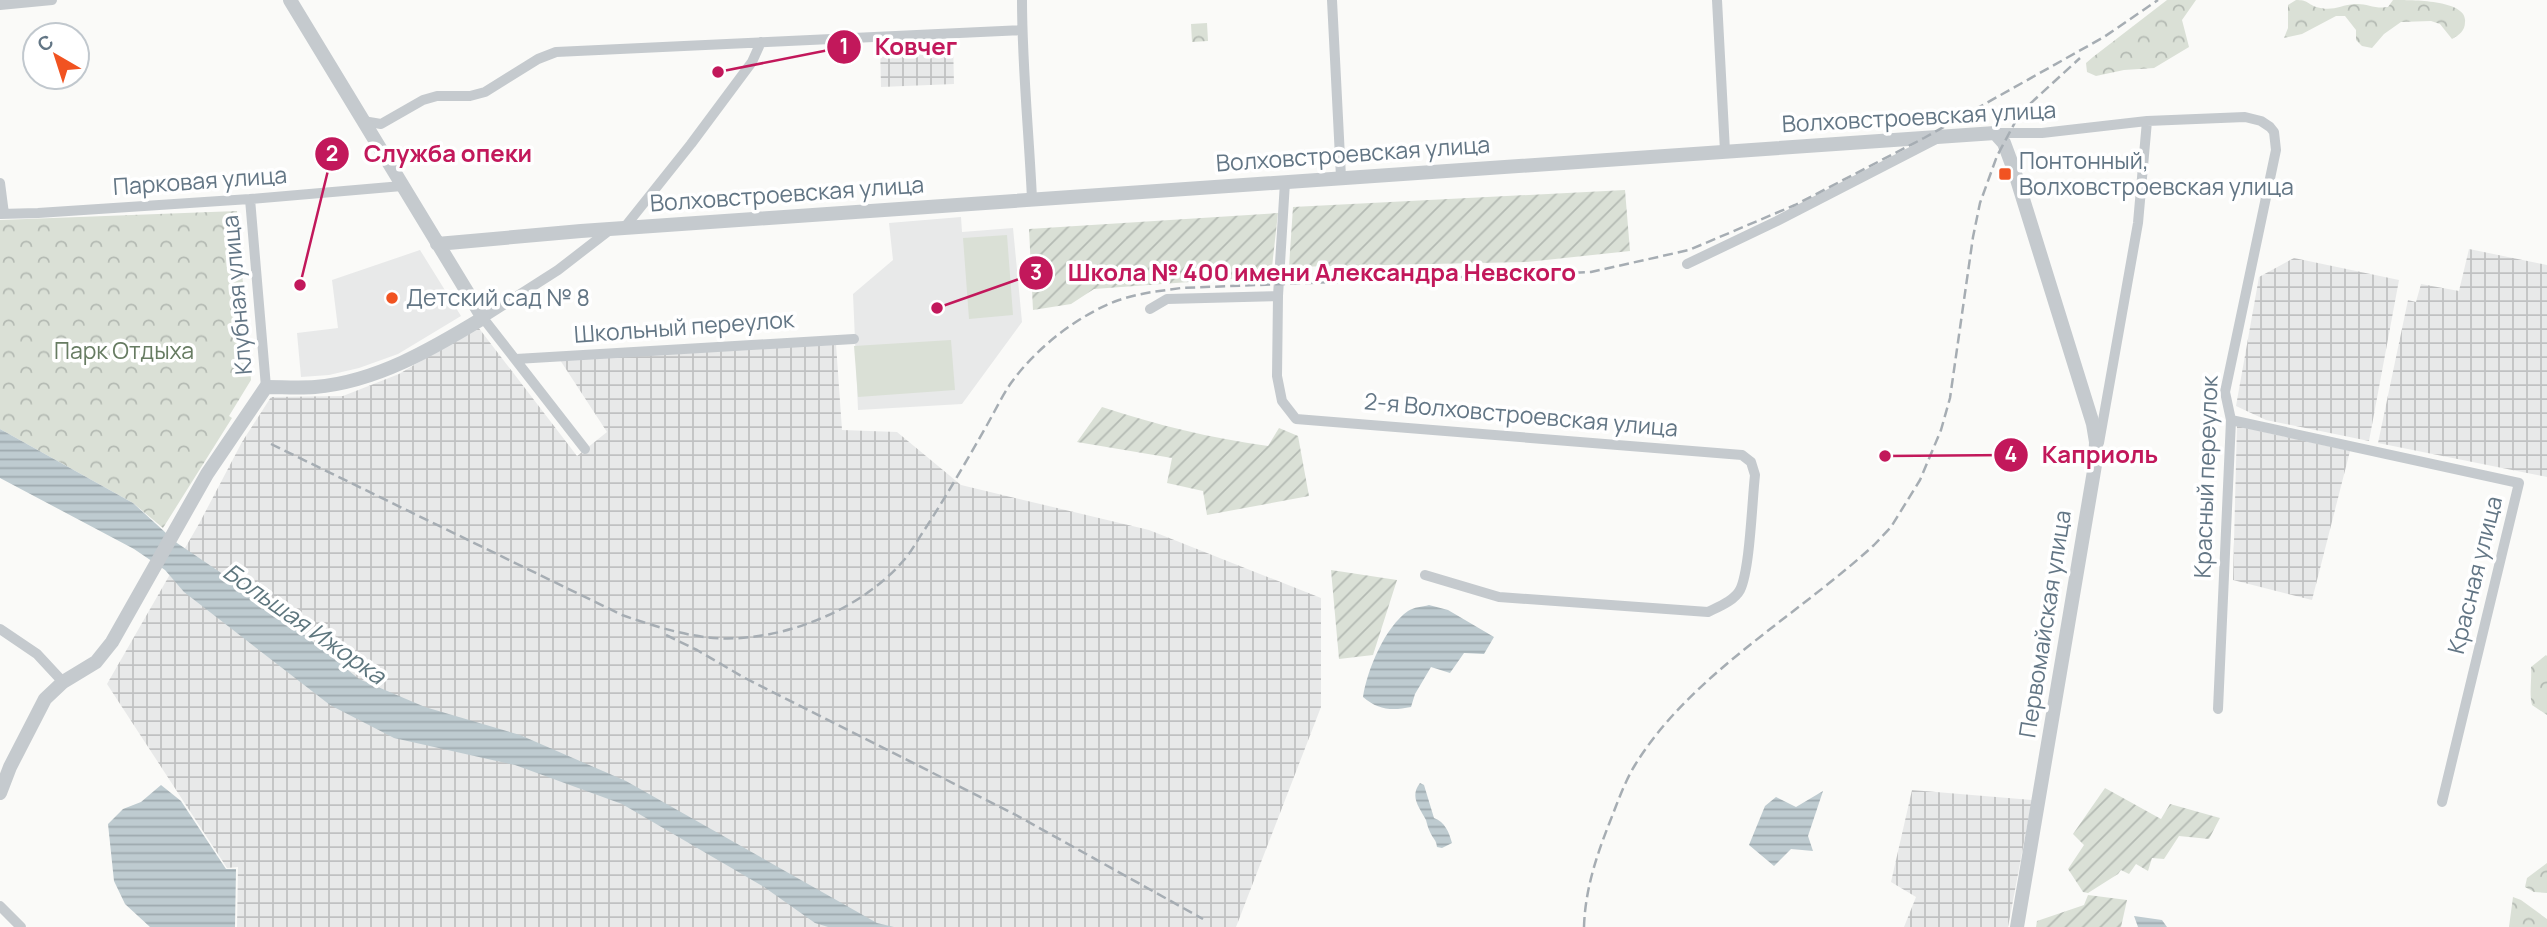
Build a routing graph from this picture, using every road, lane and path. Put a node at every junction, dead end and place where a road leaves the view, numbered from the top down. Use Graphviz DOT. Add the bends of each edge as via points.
graph roads {
  1 [pos="52,0"];
  2 [pos="290,0"];
  3 [pos="1022,0"];
  4 [pos="1332,0"];
  5 [pos="1717,0"];
  6 [pos="0,5"];
  7 [pos="1022,30"];
  8 [pos="761,42"];
  9 [pos="363,121"];
  10 [pos="2147,121"];
  11 [pos="2270,127"];
  12 [pos="1995,133"];
  13 [pos="1941,137"];
  14 [pos="1726,151"];
  15 [pos="1341,177"];
  16 [pos="1285,182"];
  17 [pos="0,183"];
  18 [pos="402,186"];
  19 [pos="250,199"];
  20 [pos="1031,199"];
  21 [pos="2,214"];
  22 [pos="617,229"];
  23 [pos="437,244"];
  24 [pos="1687,264"];
  25 [pos="1278,296"];
  26 [pos="1150,309"];
  27 [pos="483,318"];
  28 [pos="854,339"];
  29 [pos="516,359"];
  30 [pos="266,387"];
  31 [pos="2231,420"];
  32 [pos="586,449"];
  33 [pos="2095,465"];
  34 [pos="1425,575"];
  35 [pos="0,629"];
  36 [pos="63,682"];
  37 [pos="2218,709"];
  38 [pos="5,763"];
  39 [pos="0,793"];
  40 [pos="2442,802"];
  41 [pos="0,906"];
  42 [pos="21,927"];
  43 [pos="2017,927"];
  1 -- 6 [label="street"];
  2 -- 9 [label="street"];
  3 -- 7 [label="street"];
  4 -- 15 [label="street"];
  5 -- 14 [label="street"];
  7 -- 8 [label="street"];
  7 -- 20 [label="street"];
  8 -- 9 [label="street" via="556,52 485,92 423,100 381,124"];
  8 -- 22 [label="street" via="737,82"];
  9 -- 18 [label="street"];
  10 -- 11 [label="street, Волховстроевская улица" via="2245,117"];
  10 -- 12 [label="street, Волховстроевская улица" via="2042,133"];
  10 -- 33 [label="street" via="2138,223"];
  11 -- 31 [label="street, Красный переулок" via="2276,150 2225,392"];
  12 -- 13 [label="street, Волховстроевская улица"];
  12 -- 33 [label="street, Первомайская улица" via="2014,170 2093,424"];
  13 -- 14 [label="street, Волховстроевская улица"];
  13 -- 24 [label="street"];
  14 -- 15 [label="street, Волховстроевская улица"];
  15 -- 16 [label="street, Волховстроевская улица"];
  16 -- 20 [label="street, Волховстроевская улица"];
  16 -- 25 [label="street"];
  17 -- 21 [label="street"];
  18 -- 19 [label="street, Парковая улица"];
  18 -- 23 [label="street"];
  19 -- 21 [label="street, Парковая улица"];
  19 -- 30 [label="street, Клубная улица"];
  20 -- 22 [label="street, Волховстроевская улица"];
  22 -- 23 [label="street, Волховстроевская улица"];
  22 -- 27 [label="street"];
  23 -- 27 [label="street"];
  25 -- 26 [label="street" via="1167,299"];
  25 -- 34 [label="street, 2-я Волховстроевская улица" via="1277,376 1282,401 1296,419 1742,455 1751,462 1755,475 1745,575 1739,593 1708,612 1500,597"];
  27 -- 29 [label="street"];
  27 -- 30 [label="street" via="421,354 359,379 316,387"];
  28 -- 29 [label="street, Школьный переулок"];
  29 -- 32 [label="street"];
  30 -- 36 [label="street" via="214,463 112,642 96,662"];
  31 -- 37 [label="street, Красный переулок"];
  31 -- 40 [label="street, Красная улица" via="2519,483"];
  33 -- 43 [label="street, Первомайская улица"];
  35 -- 36 [label="street" via="37,654"];
  36 -- 38 [label="street" via="45,699"];
  38 -- 39 [label="street"];
  41 -- 42 [label="street"];
}
